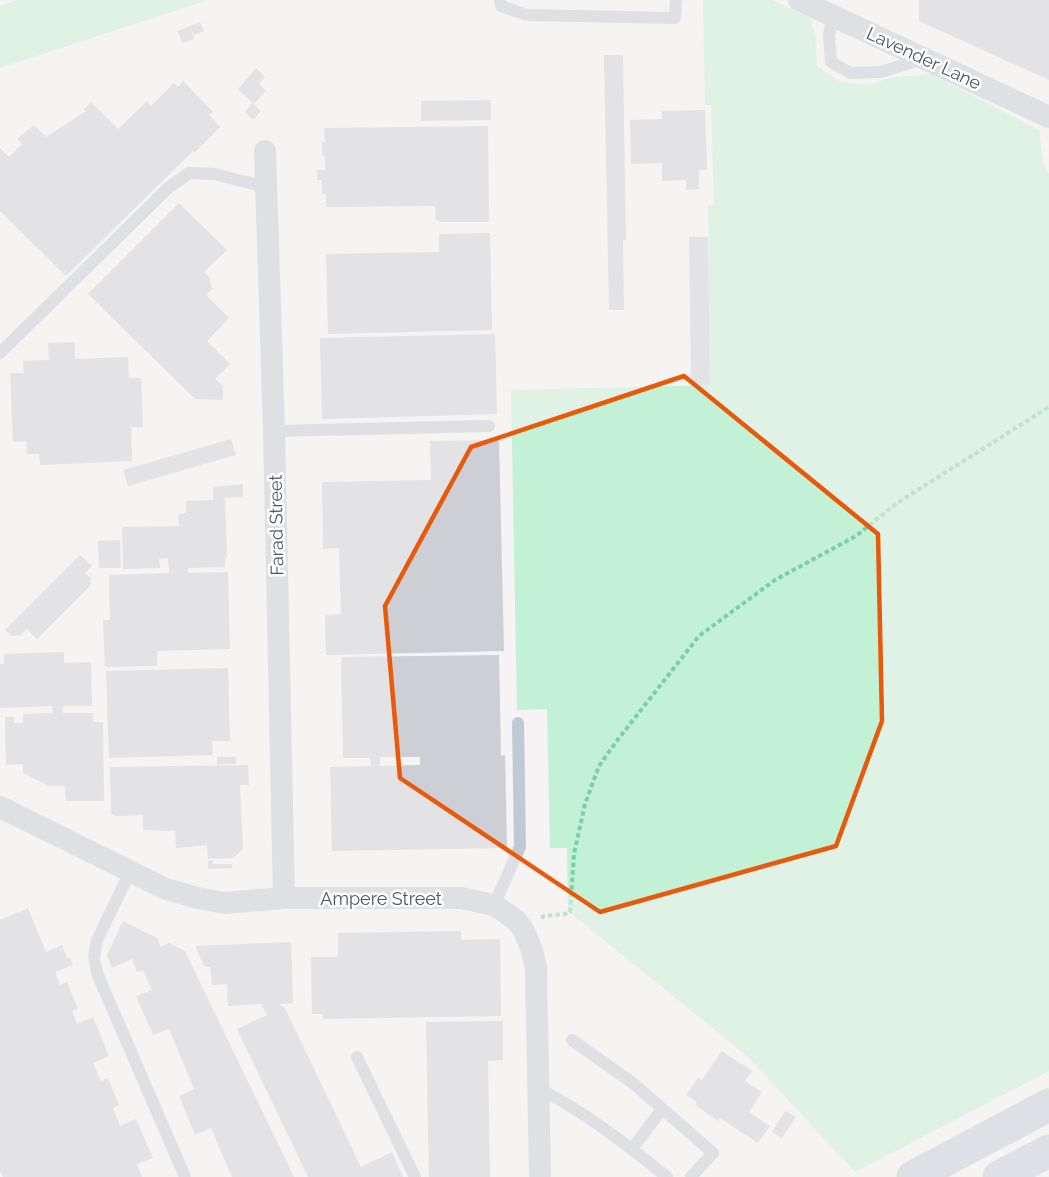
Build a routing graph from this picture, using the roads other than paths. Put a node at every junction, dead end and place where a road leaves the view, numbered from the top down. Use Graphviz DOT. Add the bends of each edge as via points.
graph roads {
  1 [pos="500,0"];
  2 [pos="676,0"];
  3 [pos="799,0"];
  4 [pos="833,16"];
  5 [pos="924,58"];
  6 [pos="1049,117"];
  7 [pos="266,151"];
  8 [pos="266,187"];
  9 [pos="0,352"];
  10 [pos="489,426"];
  11 [pos="274,431"];
  12 [pos="518,723"];
  13 [pos="0,807"];
  14 [pos="130,872"];
  15 [pos="284,898"];
  16 [pos="494,904"];
  17 [pos="572,1040"];
  18 [pos="357,1057"];
  19 [pos="538,1088"];
  20 [pos="1049,1106"];
  21 [pos="663,1108"];
  22 [pos="632,1149"];
  23 [pos="1049,1151"];
  24 [pos="185,1177"];
  25 [pos="415,1177"];
  26 [pos="540,1177"];
  27 [pos="667,1177"];
  28 [pos="691,1177"];
  29 [pos="913,1177"];
  30 [pos="999,1177"];
  1 -- 2 [label="lane" via="501,6 527,15 675,18"];
  3 -- 4 [label="street, Lavender Lane"];
  4 -- 5 [label="street, Lavender Lane"];
  4 -- 5 [label="lane" via="829,35 831,62 850,73 881,72"];
  5 -- 6 [label="street, Lavender Lane"];
  7 -- 8 [label="street, Farad Street"];
  8 -- 9 [label="lane" via="214,174 189,173 168,188"];
  8 -- 11 [label="street, Farad Street"];
  10 -- 11 [label="lane"];
  11 -- 15 [label="street, Farad Street"];
  12 -- 16 [label="lane" via="520,847"];
  13 -- 14 [label="street, Ampere Street"];
  14 -- 15 [label="street, Ampere Street" via="166,889 225,903"];
  14 -- 24 [label="lane" via="97,940 94,957 97,973"];
  15 -- 16 [label="street, Ampere Street" via="461,898"];
  16 -- 19 [label="street, Ampere Street" via="516,920 532,950 536,968"];
  17 -- 21 [label="lane"];
  18 -- 25 [label="lane"];
  19 -- 22 [label="lane" via="570,1105"];
  19 -- 26 [label="street, Ampere Street"];
  20 -- 29 [label="main road"];
  21 -- 22 [label="lane"];
  21 -- 28 [label="lane" via="713,1153"];
  22 -- 27 [label="lane"];
  23 -- 30 [label="main road"];
}
